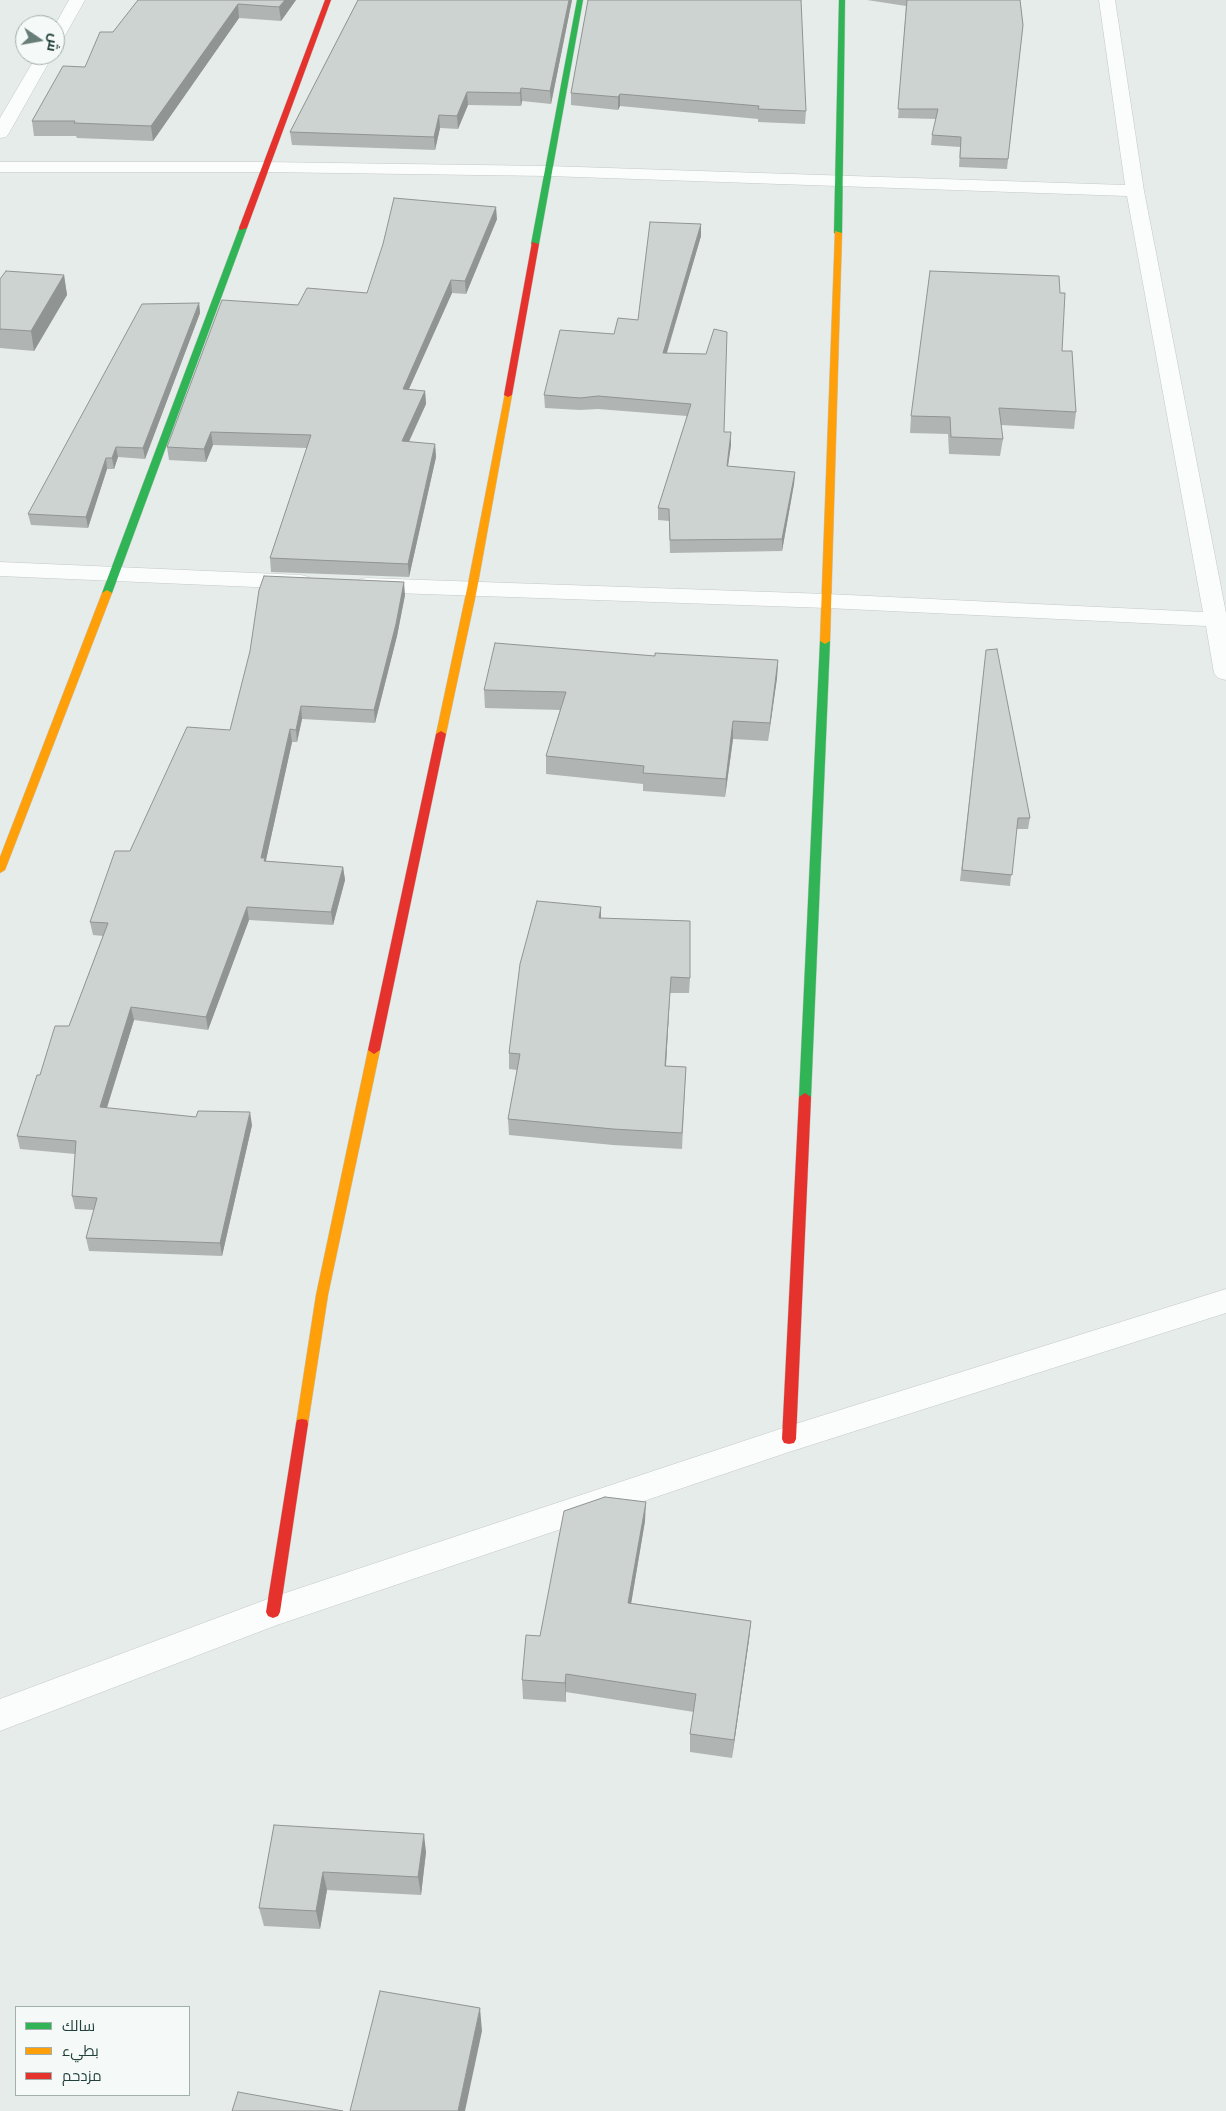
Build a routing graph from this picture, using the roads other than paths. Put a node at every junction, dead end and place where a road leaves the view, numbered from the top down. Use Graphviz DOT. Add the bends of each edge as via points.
graph roads {
  1 [pos="78,0"];
  2 [pos="328,0"];
  3 [pos="580,0"];
  4 [pos="842,0"];
  5 [pos="1107,0"];
  6 [pos="65,21"];
  7 [pos="39,65"];
  8 [pos="0,133"];
  9 [pos="264,167"];
  10 [pos="0,168"];
  11 [pos="548,171"];
  12 [pos="840,182"];
  13 [pos="1135,191"];
  14 [pos="0,569"];
  15 [pos="114,573"];
  16 [pos="472,590"];
  17 [pos="827,601"];
  18 [pos="1221,620"];
  19 [pos="1226,673"];
  20 [pos="0,870"];
  21 [pos="1226,1301"];
  22 [pos="789,1439"];
  23 [pos="273,1612"];
  24 [pos="0,1715"];
  1 -- 6 [label="street"];
  2 -- 9 [label="street"];
  3 -- 11 [label="street"];
  4 -- 12 [label="street"];
  5 -- 13 [label="street"];
  7 -- 8 [label="street"];
  9 -- 10 [label="street"];
  9 -- 11 [label="street"];
  9 -- 15 [label="street"];
  11 -- 12 [label="street"];
  11 -- 16 [label="street"];
  12 -- 13 [label="street"];
  12 -- 17 [label="street"];
  13 -- 18 [label="street"];
  14 -- 15 [label="street"];
  15 -- 16 [label="street"];
  15 -- 20 [label="street"];
  16 -- 17 [label="street"];
  16 -- 23 [label="street" via="322,1295"];
  17 -- 18 [label="street"];
  17 -- 22 [label="street"];
  18 -- 19 [label="street"];
  21 -- 22 [label="street"];
  22 -- 23 [label="street"];
  23 -- 24 [label="street"];
}
